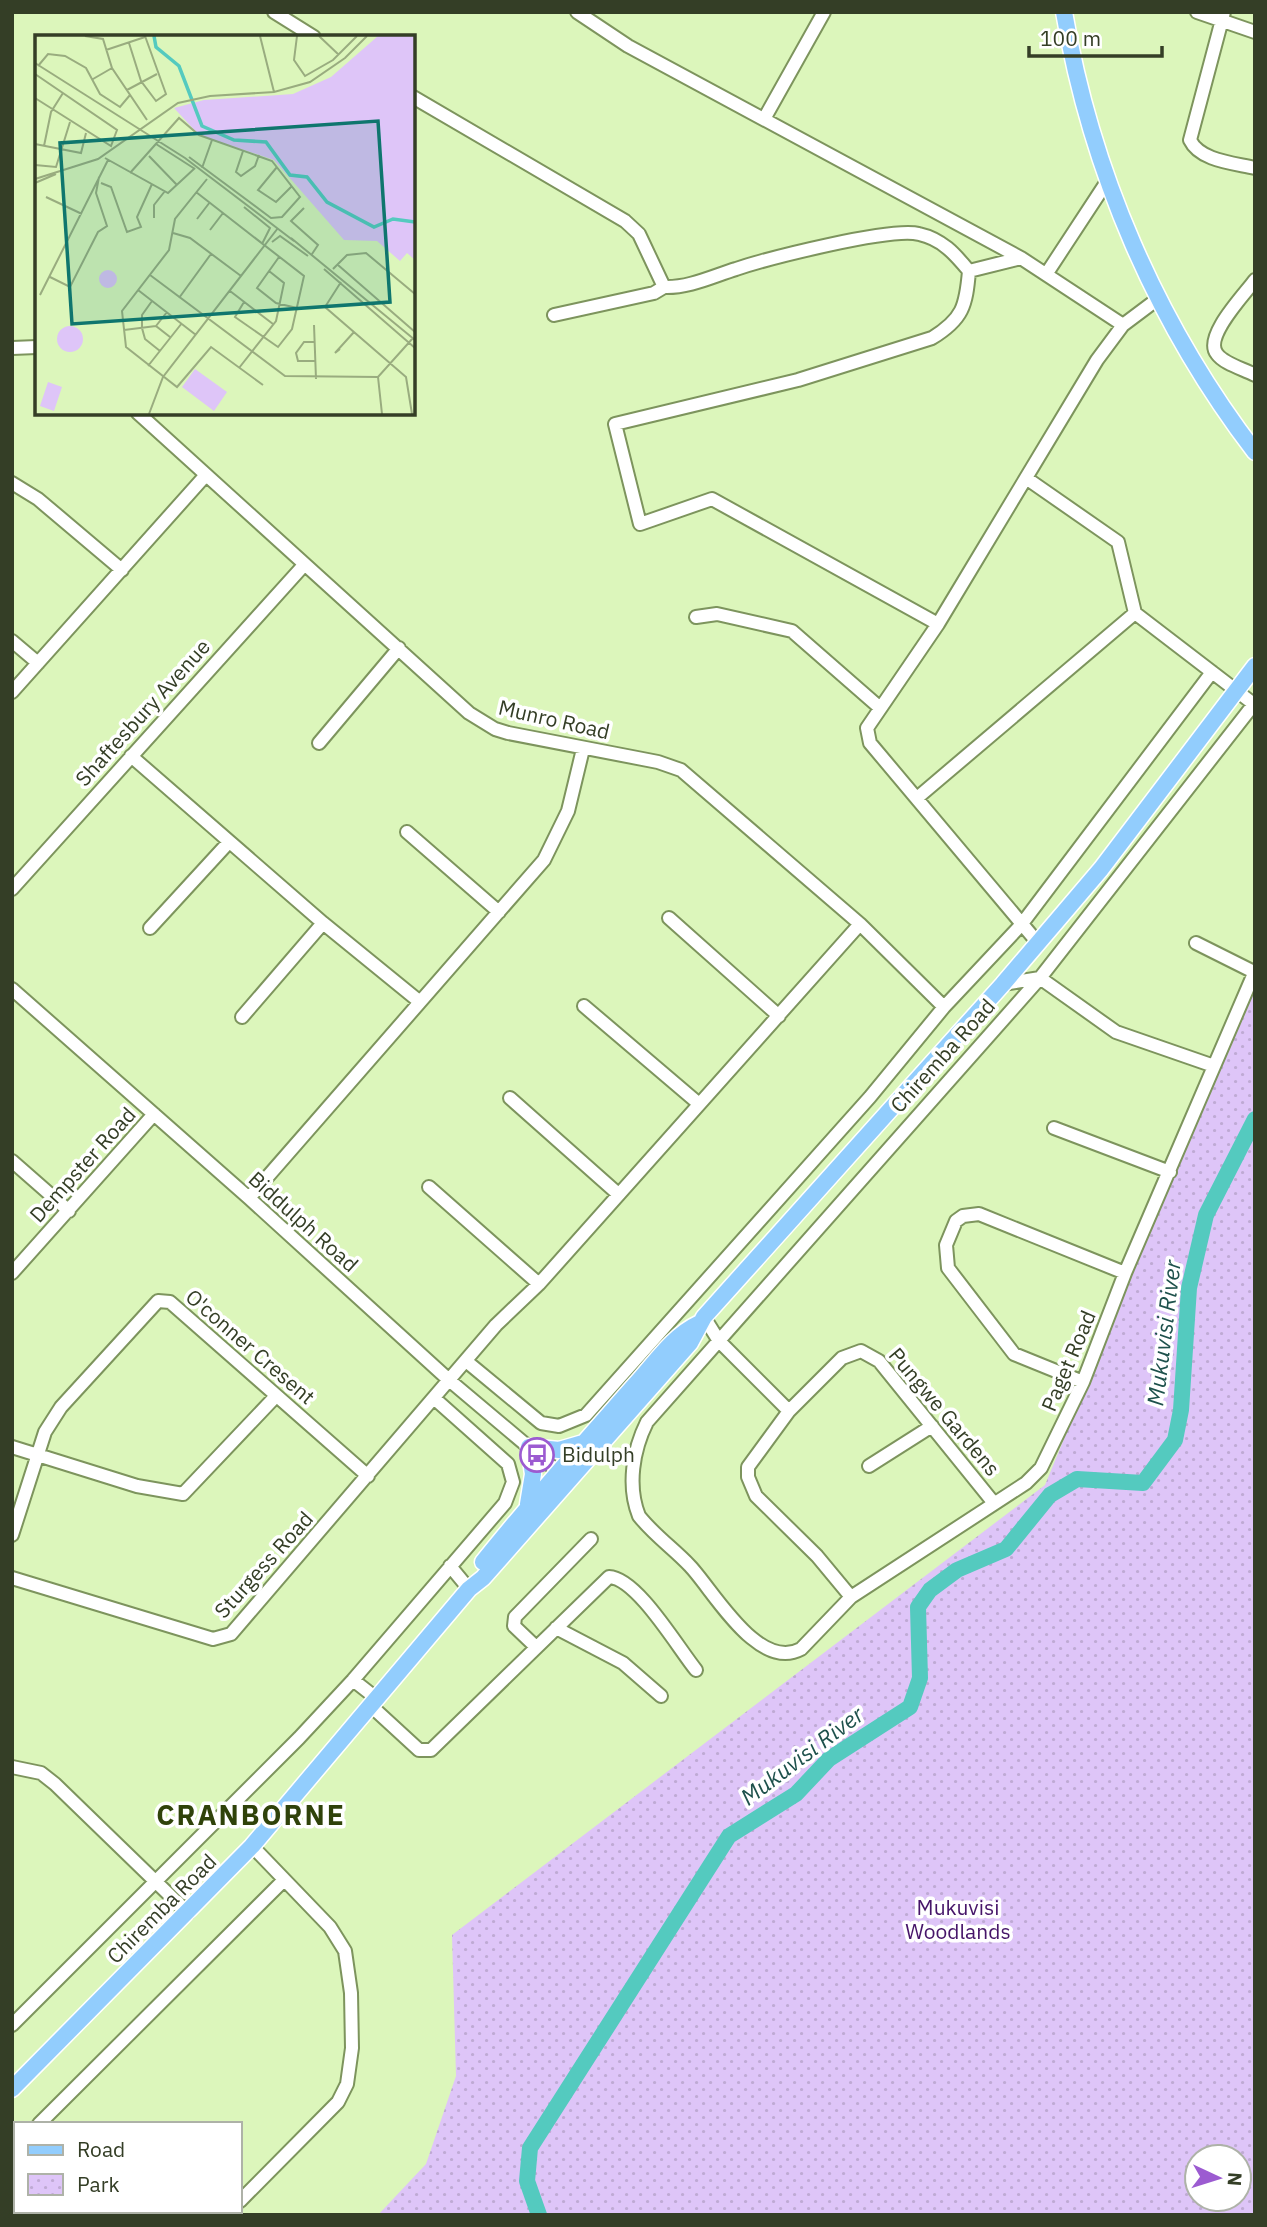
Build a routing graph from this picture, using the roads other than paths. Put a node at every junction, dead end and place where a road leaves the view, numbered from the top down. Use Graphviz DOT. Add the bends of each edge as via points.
graph roads {
  1 [pos="274,12"];
  2 [pos="577,12"];
  3 [pos="824,12"];
  4 [pos="1064,12"];
  5 [pos="1196,12"];
  6 [pos="1222,17"];
  7 [pos="1255,32"];
  8 [pos="311,35"];
  9 [pos="415,98"];
  10 [pos="764,119"];
  11 [pos="1255,168"];
  12 [pos="1108,180"];
  13 [pos="1021,258"];
  14 [pos="969,271"];
  15 [pos="1047,273"];
  16 [pos="1255,280"];
  17 [pos="664,287"];
  18 [pos="1159,298"];
  19 [pos="554,315"];
  20 [pos="1123,325"];
  21 [pos="35,347"];
  22 [pos="12,348"];
  23 [pos="1255,375"];
  24 [pos="140,415"];
  25 [pos="1255,452"];
  26 [pos="205,476"];
  27 [pos="1026,478"];
  28 [pos="12,483"];
  29 [pos="304,565"];
  30 [pos="122,570"];
  31 [pos="1135,613"];
  32 [pos="695,617"];
  33 [pos="938,624"];
  34 [pos="12,641"];
  35 [pos="398,649"];
  36 [pos="38,663"];
  37 [pos="1255,666"];
  38 [pos="1212,672"];
  39 [pos="1237,690"];
  40 [pos="12,692"];
  41 [pos="1254,705"];
  42 [pos="879,708"];
  43 [pos="319,743"];
  44 [pos="583,748"];
  45 [pos="131,756"];
  46 [pos="917,798"];
  47 [pos="407,832"];
  48 [pos="229,842"];
  49 [pos="12,889"];
  50 [pos="499,912"];
  51 [pos="669,918"];
  52 [pos="323,923"];
  53 [pos="860,924"];
  54 [pos="1021,925"];
  55 [pos="150,928"];
  56 [pos="1038,943"];
  57 [pos="1196,943"];
  58 [pos="1254,972"];
  59 [pos="1040,978"];
  60 [pos="1003,985"];
  61 [pos="12,989"];
  62 [pos="421,1002"];
  63 [pos="584,1006"];
  64 [pos="944,1007"];
  65 [pos="779,1016"];
  66 [pos="242,1017"];
  67 [pos="1214,1066"];
  68 [pos="510,1098"];
  69 [pos="698,1103"];
  70 [pos="154,1114"];
  71 [pos="1054,1128"];
  72 [pos="826,1146"];
  73 [pos="12,1161"];
  74 [pos="839,1167"];
  75 [pos="1170,1172"];
  76 [pos="429,1187"];
  77 [pos="853,1187"];
  78 [pos="617,1193"];
  79 [pos="250,1198"];
  80 [pos="69,1211"];
  81 [pos="12,1273"];
  82 [pos="1125,1273"];
  83 [pos="539,1284"];
  84 [pos="680,1308"];
  85 [pos="701,1321"];
  86 [pos="719,1341"];
  87 [pos="466,1361"];
  88 [pos="449,1380"];
  89 [pos="1083,1382"];
  90 [pos="276,1396"];
  91 [pos="435,1399"];
  92 [pos="789,1411"];
  93 [pos="932,1426"];
  94 [pos="583,1443"];
  95 [pos="12,1447"];
  96 [pos="529,1447"];
  97 [pos="37,1454"];
  98 [pos="869,1466"];
  99 [pos="368,1476"];
  100 [pos="564,1477"];
  101 [pos="993,1502"];
  102 [pos="527,1506"];
  103 [pos="12,1535"];
  104 [pos="591,1539"];
  105 [pos="450,1566"];
  106 [pos="12,1578"];
  107 [pos="469,1589"];
  108 [pos="851,1597"];
  109 [pos="556,1628"];
  110 [pos="536,1647"];
  111 [pos="783,1653"];
  112 [pos="696,1670"];
  113 [pos="353,1680"];
  114 [pos="661,1696"];
  115 [pos="373,1702"];
  116 [pos="12,1767"];
  117 [pos="253,1846"];
  118 [pos="283,1881"];
  119 [pos="153,1883"];
  120 [pos="188,1913"];
  121 [pos="12,2025"];
  122 [pos="12,2089"];
  123 [pos="40,2122"];
  124 [pos="242,2199"];
  1 -- 8 [label="street"];
  2 -- 10 [label="street" via="628,46"];
  3 -- 10 [label="street"];
  4 -- 12 [label="main road" via="1078,80"];
  5 -- 6 [label="street"];
  6 -- 7 [label="street"];
  6 -- 11 [label="street" via="1190,132 1195,150"];
  9 -- 17 [label="street" via="625,221 639,234"];
  10 -- 13 [label="street"];
  12 -- 15 [label="street"];
  12 -- 18 [label="main road"];
  13 -- 14 [label="street"];
  13 -- 15 [label="street"];
  14 -- 17 [label="street" via="933,238 900,232 750,264 678,288"];
  14 -- 33 [label="street" via="962,311 951,326 932,338 798,380 615,424 640,524 712,499"];
  15 -- 20 [label="street"];
  16 -- 23 [label="street" via="1215,332 1213,344 1217,354"];
  17 -- 19 [label="street"];
  18 -- 20 [label="street"];
  18 -- 25 [label="main road"];
  20 -- 27 [label="street"];
  21 -- 22 [label="street"];
  24 -- 26 [label="street, Munro Road"];
  26 -- 29 [label="street, Munro Road"];
  26 -- 30 [label="street"];
  27 -- 31 [label="street" via="1118,542"];
  27 -- 33 [label="street"];
  28 -- 30 [label="street" via="38,499"];
  29 -- 35 [label="street, Munro Road"];
  29 -- 45 [label="street, Shaftesbury Avenue"];
  30 -- 36 [label="street"];
  31 -- 38 [label="street"];
  31 -- 46 [label="street"];
  32 -- 42 [label="street" via="717,614 792,631"];
  33 -- 42 [label="street"];
  34 -- 36 [label="street"];
  35 -- 43 [label="street"];
  35 -- 44 [label="street, Munro Road" via="487,725"];
  36 -- 40 [label="street"];
  37 -- 39 [label="main road, Chiremba Road"];
  38 -- 39 [label="street"];
  38 -- 54 [label="street"];
  39 -- 41 [label="street"];
  39 -- 56 [label="main road, Chiremba Road" via="1101,869"];
  41 -- 59 [label="street, Chiremba Road"];
  42 -- 46 [label="street" via="867,728 867,738"];
  44 -- 50 [label="street" via="561,831 537,870"];
  44 -- 53 [label="street, Munro Road" via="681,770"];
  45 -- 48 [label="street"];
  45 -- 49 [label="street, Shaftesbury Avenue"];
  46 -- 54 [label="street"];
  47 -- 50 [label="street"];
  48 -- 52 [label="street"];
  48 -- 55 [label="street"];
  50 -- 62 [label="street"];
  51 -- 65 [label="street"];
  52 -- 62 [label="street"];
  52 -- 66 [label="street"];
  53 -- 64 [label="street, Munro Road"];
  53 -- 65 [label="street, Sturgess Road"];
  54 -- 56 [label="street"];
  54 -- 64 [label="street"];
  56 -- 60 [label="main road, Chiremba Road"];
  57 -- 58 [label="street"];
  58 -- 67 [label="street, Paget Road"];
  59 -- 60 [label="street"];
  59 -- 67 [label="street" via="1116,1032"];
  59 -- 77 [label="street, Chiremba Road"];
  60 -- 74 [label="main road, Chiremba Road"];
  61 -- 70 [label="street, Biddulph Road"];
  62 -- 79 [label="street"];
  63 -- 69 [label="street"];
  64 -- 72 [label="street"];
  65 -- 69 [label="street, Sturgess Road"];
  67 -- 75 [label="street, Paget Road"];
  68 -- 78 [label="street"];
  69 -- 78 [label="street, Sturgess Road"];
  70 -- 79 [label="street, Biddulph Road"];
  70 -- 80 [label="street, Dempster Road"];
  71 -- 75 [label="street"];
  72 -- 74 [label="street"];
  72 -- 84 [label="street"];
  73 -- 80 [label="street"];
  74 -- 77 [label="street"];
  74 -- 85 [label="main road, Chiremba Road"];
  75 -- 82 [label="street, Paget Road"];
  76 -- 83 [label="street"];
  77 -- 86 [label="street, Chiremba Road"];
  78 -- 83 [label="street, Sturgess Road"];
  79 -- 88 [label="street, Biddulph Road"];
  80 -- 81 [label="street, Dempster Road"];
  82 -- 89 [label="street, Paget Road"];
  82 -- 89 [label="street" via="979,1214 956,1221 946,1245 948,1268 1014,1354"];
  83 -- 87 [label="street, Sturgess Road"];
  84 -- 85 [label="street"];
  84 -- 87 [label="street" via="586,1415 559,1426 541,1423"];
  85 -- 86 [label="street"];
  85 -- 94 [label="main road, Chiremba Road" via="681,1334"];
  85 -- 100 [label="main road, Chiremba Road" via="690,1343"];
  86 -- 92 [label="street"];
  86 -- 111 [label="street, Chiremba Road" via="647,1422 635,1451 635,1507 695,1572 726,1614 771,1650"];
  87 -- 88 [label="street, Sturgess Road"];
  88 -- 91 [label="street, Sturgess Road"];
  88 -- 96 [label="street, Biddulph Road"];
  89 -- 101 [label="street, Paget Road" via="1041,1468 1026,1483"];
  90 -- 97 [label="street" via="183,1494 137,1486"];
  90 -- 97 [label="street, O'conner Cresent" via="170,1302 158,1301 61,1407"];
  90 -- 99 [label="street, O'conner Cresent"];
  91 -- 99 [label="street, Sturgess Road"];
  91 -- 105 [label="street" via="508,1464 513,1482 505,1503"];
  92 -- 93 [label="street, Pungwe Gardens" via="842,1358 862,1351 879,1361"];
  92 -- 108 [label="street, Pungwe Gardens" via="752,1458 748,1467 751,1486"];
  93 -- 98 [label="street"];
  93 -- 101 [label="street, Pungwe Gardens"];
  94 -- 96 [label="main road" via="559,1450"];
  94 -- 100 [label="main road, Chiremba Road"];
  95 -- 97 [label="street"];
  96 -- 100 [label="street, Biddulph Road"];
  96 -- 102 [label="main road" via="533,1474"];
  97 -- 103 [label="street, O'conner Cresent"];
  99 -- 106 [label="street, Sturgess Road" via="236,1629 222,1638"];
  100 -- 102 [label="main road, Chiremba Road"];
  100 -- 107 [label="main road, Chiremba Road"];
  101 -- 108 [label="street, Paget Road"];
  102 -- 107 [label="main road, Chiremba Road" via="476,1572"];
  104 -- 110 [label="street" via="515,1617 514,1626"];
  105 -- 107 [label="street"];
  105 -- 113 [label="street"];
  107 -- 115 [label="main road, Chiremba Road"];
  108 -- 111 [label="street, Paget Road" via="801,1649"];
  109 -- 110 [label="street"];
  109 -- 112 [label="street" via="603,1580 616,1577 655,1614"];
  109 -- 114 [label="street" via="623,1663"];
  110 -- 115 [label="street" via="431,1750 419,1750"];
  113 -- 115 [label="street"];
  113 -- 119 [label="street"];
  115 -- 117 [label="main road, Chiremba Road"];
  116 -- 119 [label="street" via="41,1773 55,1784"];
  117 -- 118 [label="street"];
  117 -- 120 [label="main road, Chiremba Road"];
  118 -- 123 [label="street"];
  118 -- 124 [label="street" via="330,1927 345,1951 351,1993 351,2071 338,2102"];
  119 -- 120 [label="street"];
  119 -- 121 [label="street"];
  120 -- 122 [label="main road, Chiremba Road"];
}
